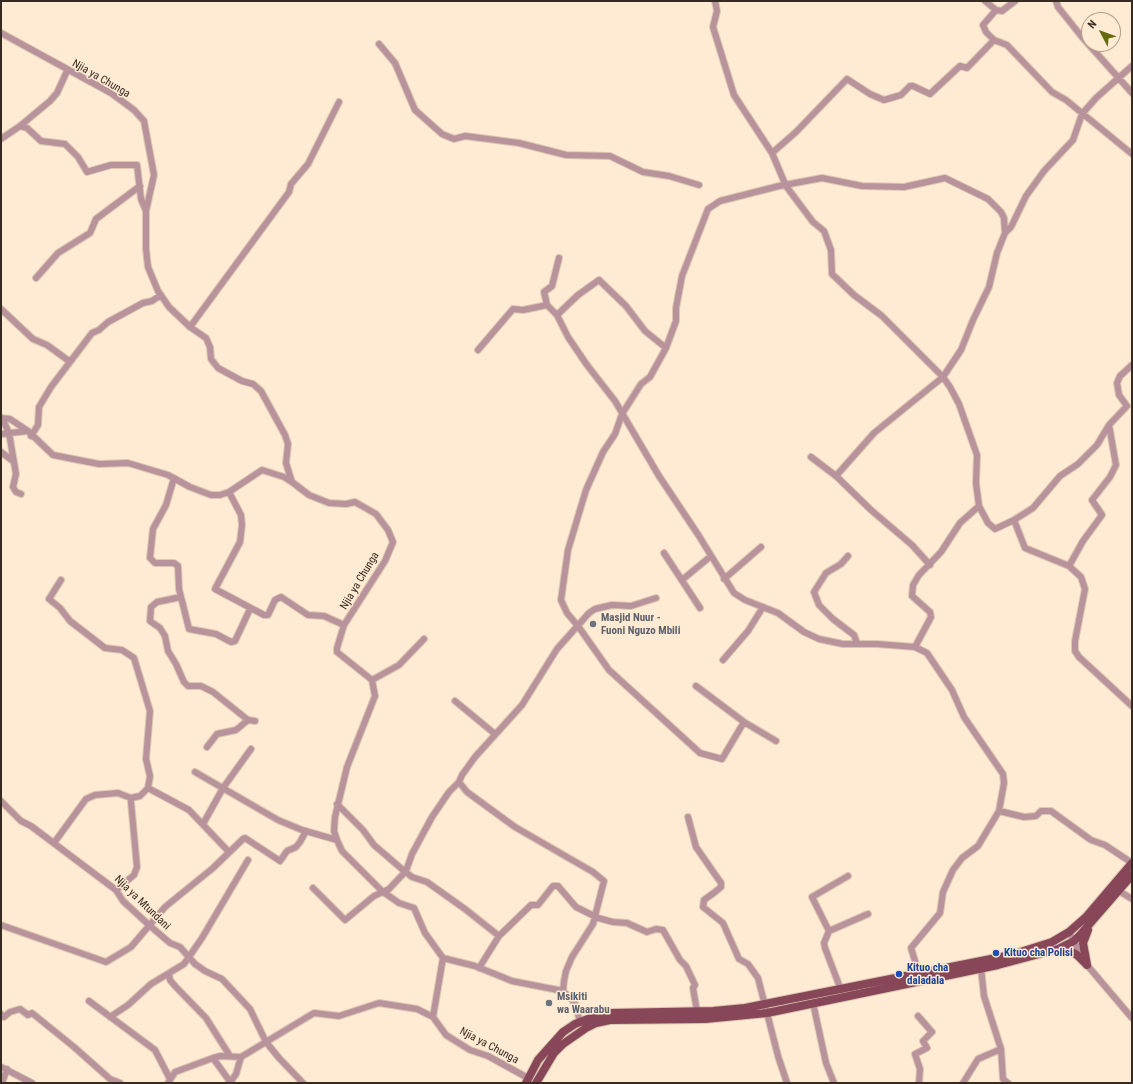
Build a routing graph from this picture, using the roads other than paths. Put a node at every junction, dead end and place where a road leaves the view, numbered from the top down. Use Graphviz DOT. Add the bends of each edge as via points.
graph roads {
  1 [pos="715,1"];
  2 [pos="985,1"];
  3 [pos="1015,1"];
  4 [pos="1056,1"];
  5 [pos="996,10"];
  6 [pos="1,33"];
  7 [pos="994,40"];
  8 [pos="379,44"];
  9 [pos="1132,66"];
  10 [pos="67,71"];
  11 [pos="1119,78"];
  12 [pos="1132,93"];
  13 [pos="339,102"];
  14 [pos="1082,114"];
  15 [pos="20,126"];
  16 [pos="1,139"];
  17 [pos="772,153"];
  18 [pos="1132,154"];
  19 [pos="699,184"];
  20 [pos="140,186"];
  21 [pos="786,186"];
  22 [pos="146,212"];
  23 [pos="1005,233"];
  24 [pos="559,258"];
  25 [pos="36,278"];
  26 [pos="161,294"];
  27 [pos="547,305"];
  28 [pos="1,309"];
  29 [pos="557,315"];
  30 [pos="190,328"];
  31 [pos="666,348"];
  32 [pos="478,350"];
  33 [pos="69,361"];
  34 [pos="1132,365"];
  35 [pos="943,376"];
  36 [pos="622,414"];
  37 [pos="2,418"];
  38 [pos="1109,425"];
  39 [pos="9,433"];
  40 [pos="1,434"];
  41 [pos="30,434"];
  42 [pos="1,452"];
  43 [pos="811,457"];
  44 [pos="13,461"];
  45 [pos="836,476"];
  46 [pos="174,478"];
  47 [pos="292,482"];
  48 [pos="229,492"];
  49 [pos="21,494"];
  50 [pos="979,506"];
  51 [pos="1014,520"];
  52 [pos="761,547"];
  53 [pos="664,553"];
  54 [pos="711,556"];
  55 [pos="848,556"];
  56 [pos="930,564"];
  57 [pos="1069,566"];
  58 [pos="724,578"];
  59 [pos="61,580"];
  60 [pos="682,580"];
  61 [pos="181,597"];
  62 [pos="656,598"];
  63 [pos="763,607"];
  64 [pos="700,608"];
  65 [pos="250,609"];
  66 [pos="344,626"];
  67 [pos="578,626"];
  68 [pos="424,640"];
  69 [pos="857,644"];
  70 [pos="915,648"];
  71 [pos="723,660"];
  72 [pos="372,680"];
  73 [pos="696,686"];
  74 [pos="455,701"];
  75 [pos="1132,706"];
  76 [pos="248,720"];
  77 [pos="255,720"];
  78 [pos="744,722"];
  79 [pos="495,734"];
  80 [pos="776,741"];
  81 [pos="207,747"];
  82 [pos="251,749"];
  83 [pos="195,772"];
  84 [pos="459,782"];
  85 [pos="148,788"];
  86 [pos="224,788"];
  87 [pos="131,798"];
  88 [pos="1,801"];
  89 [pos="337,804"];
  90 [pos="1000,811"];
  91 [pos="688,817"];
  92 [pos="203,824"];
  93 [pos="306,830"];
  94 [pos="337,840"];
  95 [pos="54,843"];
  96 [pos="229,852"];
  97 [pos="248,860"];
  98 [pos="1132,863"];
  99 [pos="406,871"];
  100 [pos="1132,875"];
  101 [pos="848,876"];
  102 [pos="313,888"];
  103 [pos="116,890"];
  104 [pos="382,891"];
  105 [pos="1119,891"];
  106 [pos="1132,899"];
  107 [pos="868,914"];
  108 [pos="594,917"];
  109 [pos="1092,922"];
  110 [pos="1,925"];
  111 [pos="149,925"];
  112 [pos="829,931"];
  113 [pos="1069,932"];
  114 [pos="499,936"];
  115 [pos="1074,941"];
  116 [pos="1058,949"];
  117 [pos="189,957"];
  118 [pos="444,958"];
  119 [pos="1087,965"];
  120 [pos="479,968"];
  121 [pos="981,968"];
  122 [pos="169,974"];
  123 [pos="919,974"];
  124 [pos="841,990"];
  125 [pos="563,991"];
  126 [pos="89,1001"];
  127 [pos="813,1003"];
  128 [pos="766,1009"];
  129 [pos="697,1012"];
  130 [pos="1,1014"];
  131 [pos="918,1016"];
  132 [pos="110,1017"];
  133 [pos="433,1017"];
  134 [pos="1132,1018"];
  135 [pos="580,1022"];
  136 [pos="266,1042"];
  137 [pos="1001,1049"];
  138 [pos="230,1056"];
  139 [pos="241,1057"];
  140 [pos="213,1058"];
  141 [pos="4,1068"];
  142 [pos="527,1080"];
  143 [pos="169,1081"];
  144 [pos="2,1083"];
  145 [pos="32,1083"];
  146 [pos="120,1083"];
  147 [pos="232,1083"];
  148 [pos="303,1083"];
  149 [pos="536,1083"];
  150 [pos="787,1083"];
  151 [pos="834,1083"];
  152 [pos="919,1083"];
  153 [pos="963,1083"];
  154 [pos="1008,1083"];
  1 -- 17 [label="street" via="717,11 713,27 734,95"];
  2 -- 5 [label="street"];
  3 -- 5 [label="street" via="1002,11"];
  4 -- 11 [label="street" via="1082,38"];
  5 -- 7 [label="street" via="983,25"];
  6 -- 10 [label="street, Njia ya Chunga"];
  7 -- 14 [label="street" via="1007,45 1052,92"];
  7 -- 17 [label="street" via="967,68 960,66 930,94 910,86 901,95 884,100 847,79"];
  8 -- 19 [label="street" via="395,63 415,110 442,134 454,139 465,136 518,143 566,156 610,156 643,172"];
  9 -- 11 [label="street"];
  10 -- 15 [label="street" via="57,93"];
  10 -- 22 [label="street, Njia ya Chunga" via="111,93 144,121 154,175"];
  11 -- 12 [label="street"];
  11 -- 14 [label="street"];
  13 -- 30 [label="street" via="308,164 291,184 289,192"];
  14 -- 18 [label="street"];
  14 -- 23 [label="street" via="1074,140 1044,171"];
  15 -- 16 [label="street"];
  15 -- 20 [label="street" via="27,128 41,141 65,144 78,157 87,172 111,164 137,165"];
  17 -- 21 [label="street"];
  20 -- 22 [label="street"];
  20 -- 25 [label="street" via="96,219 90,233 58,253"];
  21 -- 23 [label="street" via="822,178 862,186 904,187 945,178 988,199 1001,212"];
  21 -- 31 [label="street" via="720,201 708,209 682,276 676,321"];
  21 -- 35 [label="street" via="813,222 824,231 831,250 832,274 882,316"];
  22 -- 26 [label="street, Njia ya Chunga" via="148,267"];
  23 -- 35 [label="street" via="989,287 961,350"];
  24 -- 27 [label="street" via="552,286 544,292"];
  26 -- 30 [label="street, Njia ya Chunga" via="169,307"];
  26 -- 33 [label="street" via="92,333"];
  27 -- 29 [label="street"];
  27 -- 32 [label="street" via="523,310 513,309"];
  28 -- 33 [label="street" via="33,339 47,345"];
  29 -- 31 [label="street" via="599,280 626,306 645,331"];
  29 -- 36 [label="street" via="568,337"];
  30 -- 47 [label="street, Njia ya Chunga" via="206,338 211,359 218,368 253,384 264,396 288,444 286,463"];
  31 -- 36 [label="street" via="650,377 641,384"];
  33 -- 41 [label="street" via="40,407 38,425"];
  34 -- 38 [label="street" via="1120,376 1116,389 1127,406"];
  35 -- 45 [label="street" via="874,433"];
  35 -- 50 [label="street" via="959,404 977,455 976,483"];
  36 -- 54 [label="street" via="667,490"];
  36 -- 67 [label="street" via="615,434 603,452 586,490 568,550 561,600 567,613"];
  37 -- 39 [label="street"];
  37 -- 41 [label="street" via="10,420"];
  38 -- 51 [label="street" via="1097,445 1078,464 1060,476 1033,508"];
  38 -- 57 [label="street" via="1116,465 1092,500 1102,515"];
  39 -- 40 [label="street"];
  39 -- 41 [label="street"];
  39 -- 44 [label="street"];
  41 -- 46 [label="street" via="52,455 99,464 128,463"];
  42 -- 44 [label="street"];
  43 -- 45 [label="street"];
  44 -- 49 [label="street" via="16,474 13,487"];
  45 -- 56 [label="street"];
  46 -- 48 [label="street" via="211,495"];
  46 -- 61 [label="street" via="166,505 153,529 150,558 155,563 174,563 178,566"];
  47 -- 48 [label="street" via="262,470"];
  47 -- 66 [label="street, Njia ya Chunga" via="309,495 329,503 355,502 370,510 388,530 393,542 385,561"];
  48 -- 65 [label="street" via="241,515 240,542 215,589"];
  50 -- 51 [label="street" via="988,523 995,528"];
  50 -- 56 [label="street" via="960,523"];
  51 -- 57 [label="street" via="1025,548"];
  52 -- 58 [label="street"];
  53 -- 60 [label="street"];
  54 -- 58 [label="street"];
  54 -- 60 [label="street"];
  55 -- 69 [label="street" via="841,564 826,573 814,592 819,605 854,635"];
  56 -- 70 [label="street" via="919,575 911,590 912,596 930,612 931,617"];
  57 -- 75 [label="street" via="1081,577 1085,589 1075,650 1079,657"];
  58 -- 63 [label="street" via="734,593"];
  59 -- 85 [label="street" via="49,599 70,621 106,648 122,650 134,658 150,711 146,759 150,776"];
  60 -- 64 [label="street"];
  61 -- 65 [label="street" via="189,629 216,634 231,642 235,641"];
  61 -- 76 [label="street" via="158,602 151,607 150,621 160,628 165,636 168,651 184,682 188,686 201,686 213,692"];
  62 -- 67 [label="street" via="631,606 612,605 595,609"];
  63 -- 69 [label="street" via="819,640"];
  63 -- 71 [label="street" via="748,631"];
  65 -- 66 [label="street" via="268,615 275,600 281,597 308,614 324,616"];
  66 -- 72 [label="street, Njia ya Chunga" via="337,652"];
  67 -- 78 [label="street" via="608,670 700,752 722,759"];
  67 -- 79 [label="street" via="549,660 522,705"];
  68 -- 72 [label="street" via="398,664"];
  69 -- 70 [label="street"];
  70 -- 90 [label="street" via="933,659 957,699 964,717 1003,774"];
  72 -- 89 [label="street" via="375,696 347,766"];
  73 -- 78 [label="street"];
  74 -- 79 [label="street"];
  76 -- 77 [label="street"];
  76 -- 81 [label="street" via="236,730 217,734"];
  78 -- 80 [label="street"];
  79 -- 84 [label="street" via="465,770"];
  82 -- 86 [label="street"];
  83 -- 86 [label="street"];
  84 -- 99 [label="street" via="432,816"];
  84 -- 108 [label="street" via="467,792 515,827 600,876 604,881"];
  85 -- 87 [label="street" via="140,796"];
  85 -- 92 [label="street" via="189,810"];
  86 -- 92 [label="street"];
  86 -- 93 [label="street" via="278,820"];
  87 -- 95 [label="street" via="118,793 95,795 86,799"];
  87 -- 103 [label="street" via="137,867 134,875"];
  88 -- 95 [label="street, Njia ya Mtundani" via="21,821"];
  89 -- 94 [label="street" via="334,831"];
  89 -- 99 [label="street" via="374,845"];
  90 -- 98 [label="street" via="1024,817 1036,816 1041,811 1052,811 1091,840 1105,845"];
  90 -- 123 [label="street" via="978,846 962,858 953,870 943,892 940,913 911,948"];
  91 -- 128 [label="street" via="696,847 721,883 720,887 704,900 703,907 718,918 727,930 739,959 752,968 758,978"];
  92 -- 96 [label="street"];
  93 -- 94 [label="street"];
  93 -- 96 [label="street" via="296,847 287,851 280,861 245,838"];
  94 -- 104 [label="street" via="342,850"];
  95 -- 103 [label="street, Njia ya Mtundani"];
  96 -- 111 [label="street" via="165,907"];
  97 -- 117 [label="street"];
  98 -- 113 [label="main road" via="1086,917"];
  99 -- 104 [label="street" via="389,889"];
  99 -- 114 [label="street" via="465,909"];
  100 -- 105 [label="main road"];
  101 -- 112 [label="street" via="812,897"];
  102 -- 104 [label="street" via="345,920"];
  103 -- 111 [label="street, Njia ya Mtundani" via="123,901"];
  104 -- 118 [label="street" via="399,903 414,908 426,933"];
  105 -- 106 [label="street"];
  105 -- 109 [label="main road"];
  107 -- 112 [label="street"];
  108 -- 114 [label="street" via="576,907 558,886 552,886 538,905 531,905"];
  108 -- 125 [label="street" via="593,924 566,971"];
  108 -- 129 [label="street" via="628,923 647,932 663,930 686,966 695,986 693,988"];
  109 -- 115 [label="main road"];
  109 -- 119 [label="main road" via="1083,943"];
  110 -- 111 [label="street" via="106,962 131,947"];
  111 -- 117 [label="street, Njia ya Mtundani" via="170,943 180,947"];
  112 -- 124 [label="street" via="824,943 825,948"];
  113 -- 115 [label="street"];
  113 -- 123 [label="main road" via="1052,942 1010,955"];
  114 -- 120 [label="street"];
  115 -- 116 [label="main road"];
  115 -- 119 [label="street"];
  116 -- 119 [label="main road" via="1067,949"];
  116 -- 121 [label="main road"];
  117 -- 122 [label="street" via="184,964"];
  117 -- 136 [label="street, Njia ya Mtundani" via="205,971 222,979 243,999"];
  118 -- 120 [label="street"];
  118 -- 133 [label="street"];
  119 -- 134 [label="street"];
  120 -- 125 [label="street" via="512,981"];
  121 -- 127 [label="main road"];
  121 -- 137 [label="street" via="984,996"];
  122 -- 132 [label="street" via="151,984"];
  122 -- 138 [label="street" via="175,986 206,1018"];
  123 -- 124 [label="main road"];
  124 -- 128 [label="main road"];
  125 -- 135 [label="street" via="575,1002"];
  126 -- 132 [label="street"];
  127 -- 128 [label="main road"];
  127 -- 151 [label="street" via="826,1063"];
  128 -- 129 [label="main road"];
  128 -- 149 [label="main road" via="718,1018 610,1020 596,1023 563,1044"];
  128 -- 150 [label="street"];
  129 -- 135 [label="main road" via="611,1013"];
  130 -- 146 [label="street" via="4,1017 20,1009 28,1015 32,1013 110,1079"];
  131 -- 152 [label="street" via="932,1032 923,1040 927,1048 915,1054 920,1069"];
  132 -- 143 [label="street" via="155,1050"];
  133 -- 136 [label="street" via="417,1009 379,1003 339,1016 314,1013"];
  133 -- 142 [label="street, Njia ya Chunga" via="446,1035 470,1050 488,1056"];
  135 -- 142 [label="main road" via="550,1044"];
  136 -- 139 [label="street"];
  136 -- 148 [label="street, Njia ya Mtundani"];
  137 -- 153 [label="street" via="978,1060"];
  137 -- 154 [label="street" via="1003,1079"];
  138 -- 139 [label="street"];
  138 -- 140 [label="street"];
  139 -- 147 [label="street"];
  140 -- 143 [label="street" via="175,1072"];
  140 -- 147 [label="street"];
  141 -- 144 [label="street"];
  141 -- 145 [label="street"];
}
